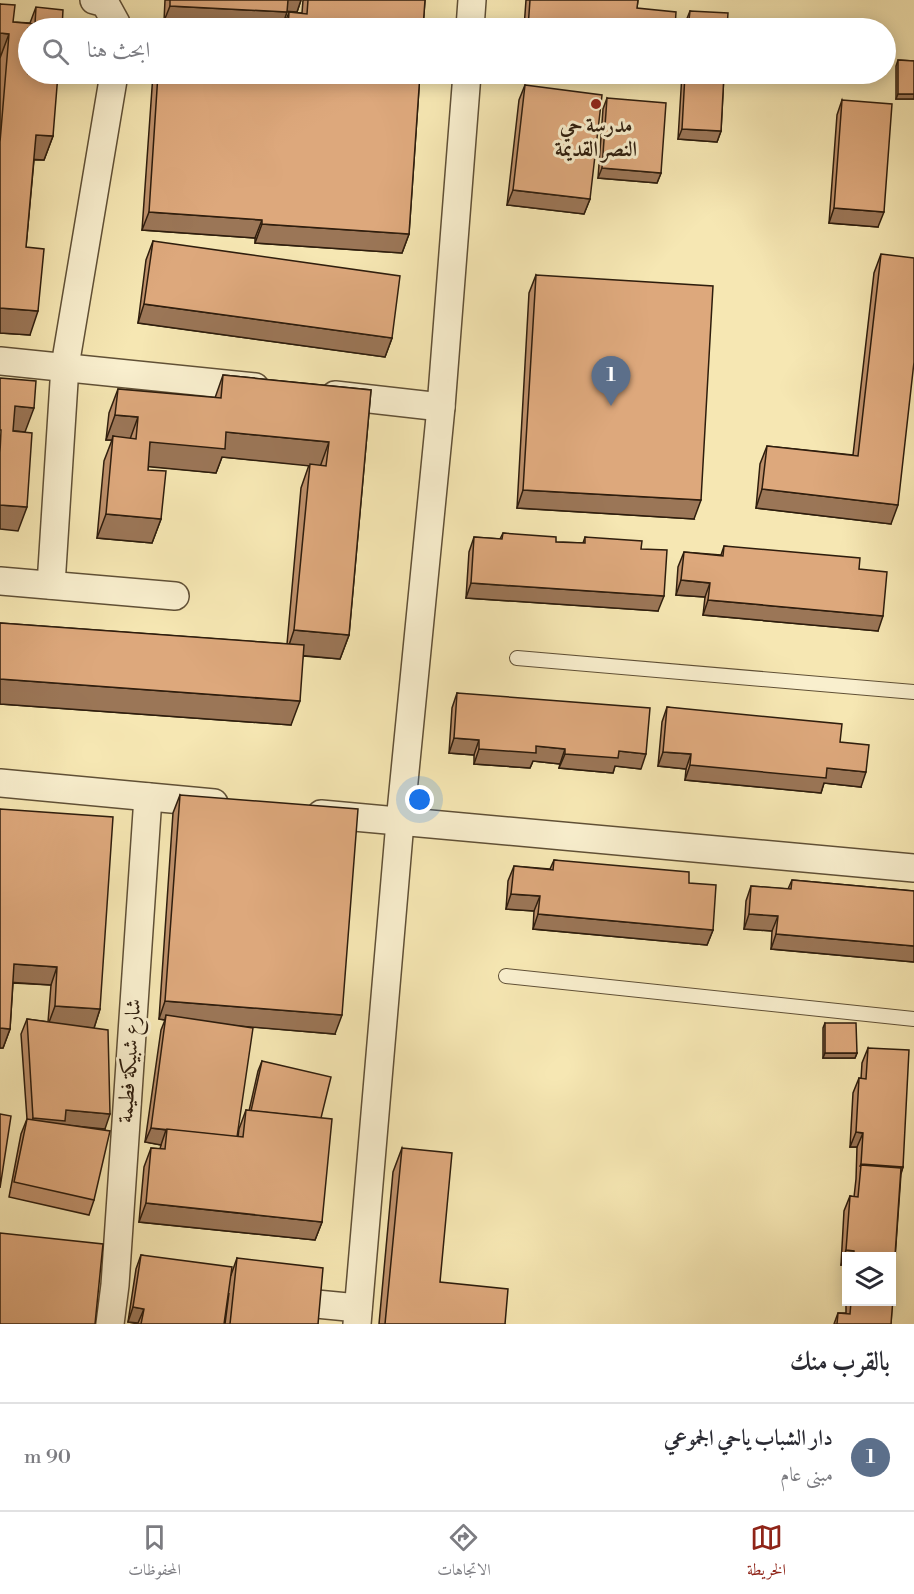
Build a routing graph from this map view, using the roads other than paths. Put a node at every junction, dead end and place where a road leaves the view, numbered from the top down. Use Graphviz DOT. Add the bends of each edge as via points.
graph roads {
  1 [pos="94,0"];
  2 [pos="472,0"];
  3 [pos="113,18"];
  4 [pos="471,18"];
  5 [pos="112,84"];
  6 [pos="466,84"];
  7 [pos="0,361"];
  8 [pos="65,366"];
  9 [pos="276,389"];
  10 [pos="312,393"];
  11 [pos="441,407"];
  12 [pos="0,581"];
  13 [pos="51,585"];
  14 [pos="175,596"];
  15 [pos="517,658"];
  16 [pos="914,692"];
  17 [pos="0,783"];
  18 [pos="148,797"];
  19 [pos="240,806"];
  20 [pos="297,812"];
  21 [pos="400,822"];
  22 [pos="914,868"];
  23 [pos="506,976"];
  24 [pos="914,1019"];
  25 [pos="266,1299"];
  26 [pos="358,1316"];
  27 [pos="110,1324"];
  1 -- 3 [label="street" via="105,3"];
  2 -- 4 [label="street"];
  5 -- 8 [label="street"];
  6 -- 11 [label="street"];
  7 -- 8 [label="street"];
  8 -- 9 [label="street"];
  8 -- 13 [label="street"];
  10 -- 11 [label="street"];
  11 -- 21 [label="street"];
  12 -- 13 [label="street"];
  13 -- 14 [label="street"];
  15 -- 16 [label="lane"];
  17 -- 18 [label="street"];
  18 -- 19 [label="street"];
  18 -- 27 [label="street, شارع شبيكة فطيمة"];
  20 -- 21 [label="street"];
  21 -- 22 [label="street"];
  21 -- 26 [label="street"];
  23 -- 24 [label="lane"];
  25 -- 26 [label="street"];
}
